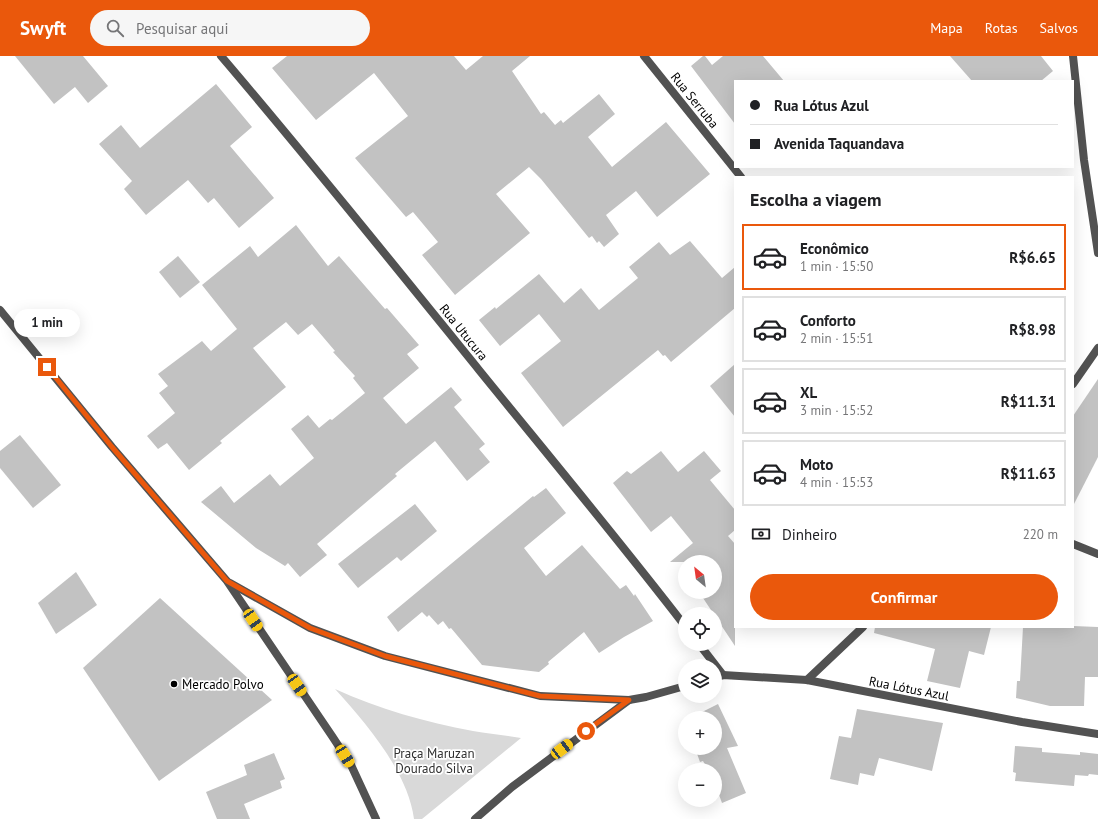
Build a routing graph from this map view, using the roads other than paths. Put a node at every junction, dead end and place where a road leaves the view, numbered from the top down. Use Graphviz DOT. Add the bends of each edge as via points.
graph roads {
  1 [pos="221,56"];
  2 [pos="644,56"];
  3 [pos="1073,56"];
  4 [pos="740,176"];
  5 [pos="1098,254"];
  6 [pos="0,310"];
  7 [pos="1098,348"];
  8 [pos="1074,383"];
  9 [pos="1074,544"];
  10 [pos="1098,554"];
  11 [pos="227,581"];
  12 [pos="678,617"];
  13 [pos="862,628"];
  14 [pos="722,677"];
  15 [pos="807,680"];
  16 [pos="678,688"];
  17 [pos="629,700"];
  18 [pos="1098,734"];
  19 [pos="376,819"];
  20 [pos="475,819"];
  1 -- 12 [label="street, Rua Utucura" via="373,237"];
  2 -- 4 [label="street, Rua Serruba"];
  3 -- 5 [label="street" via="1084,160"];
  6 -- 11 [label="street" via="112,447"];
  7 -- 8 [label="street"];
  9 -- 10 [label="street"];
  11 -- 17 [label="street" via="310,628 385,656 540,696"];
  11 -- 19 [label="street" via="351,766"];
  13 -- 15 [label="street"];
  14 -- 15 [label="street, Rua Lótus Azul"];
  15 -- 18 [label="street, Rua Lótus Azul" via="1022,722"];
  16 -- 17 [label="street"];
  17 -- 20 [label="street" via="512,787"];
}
